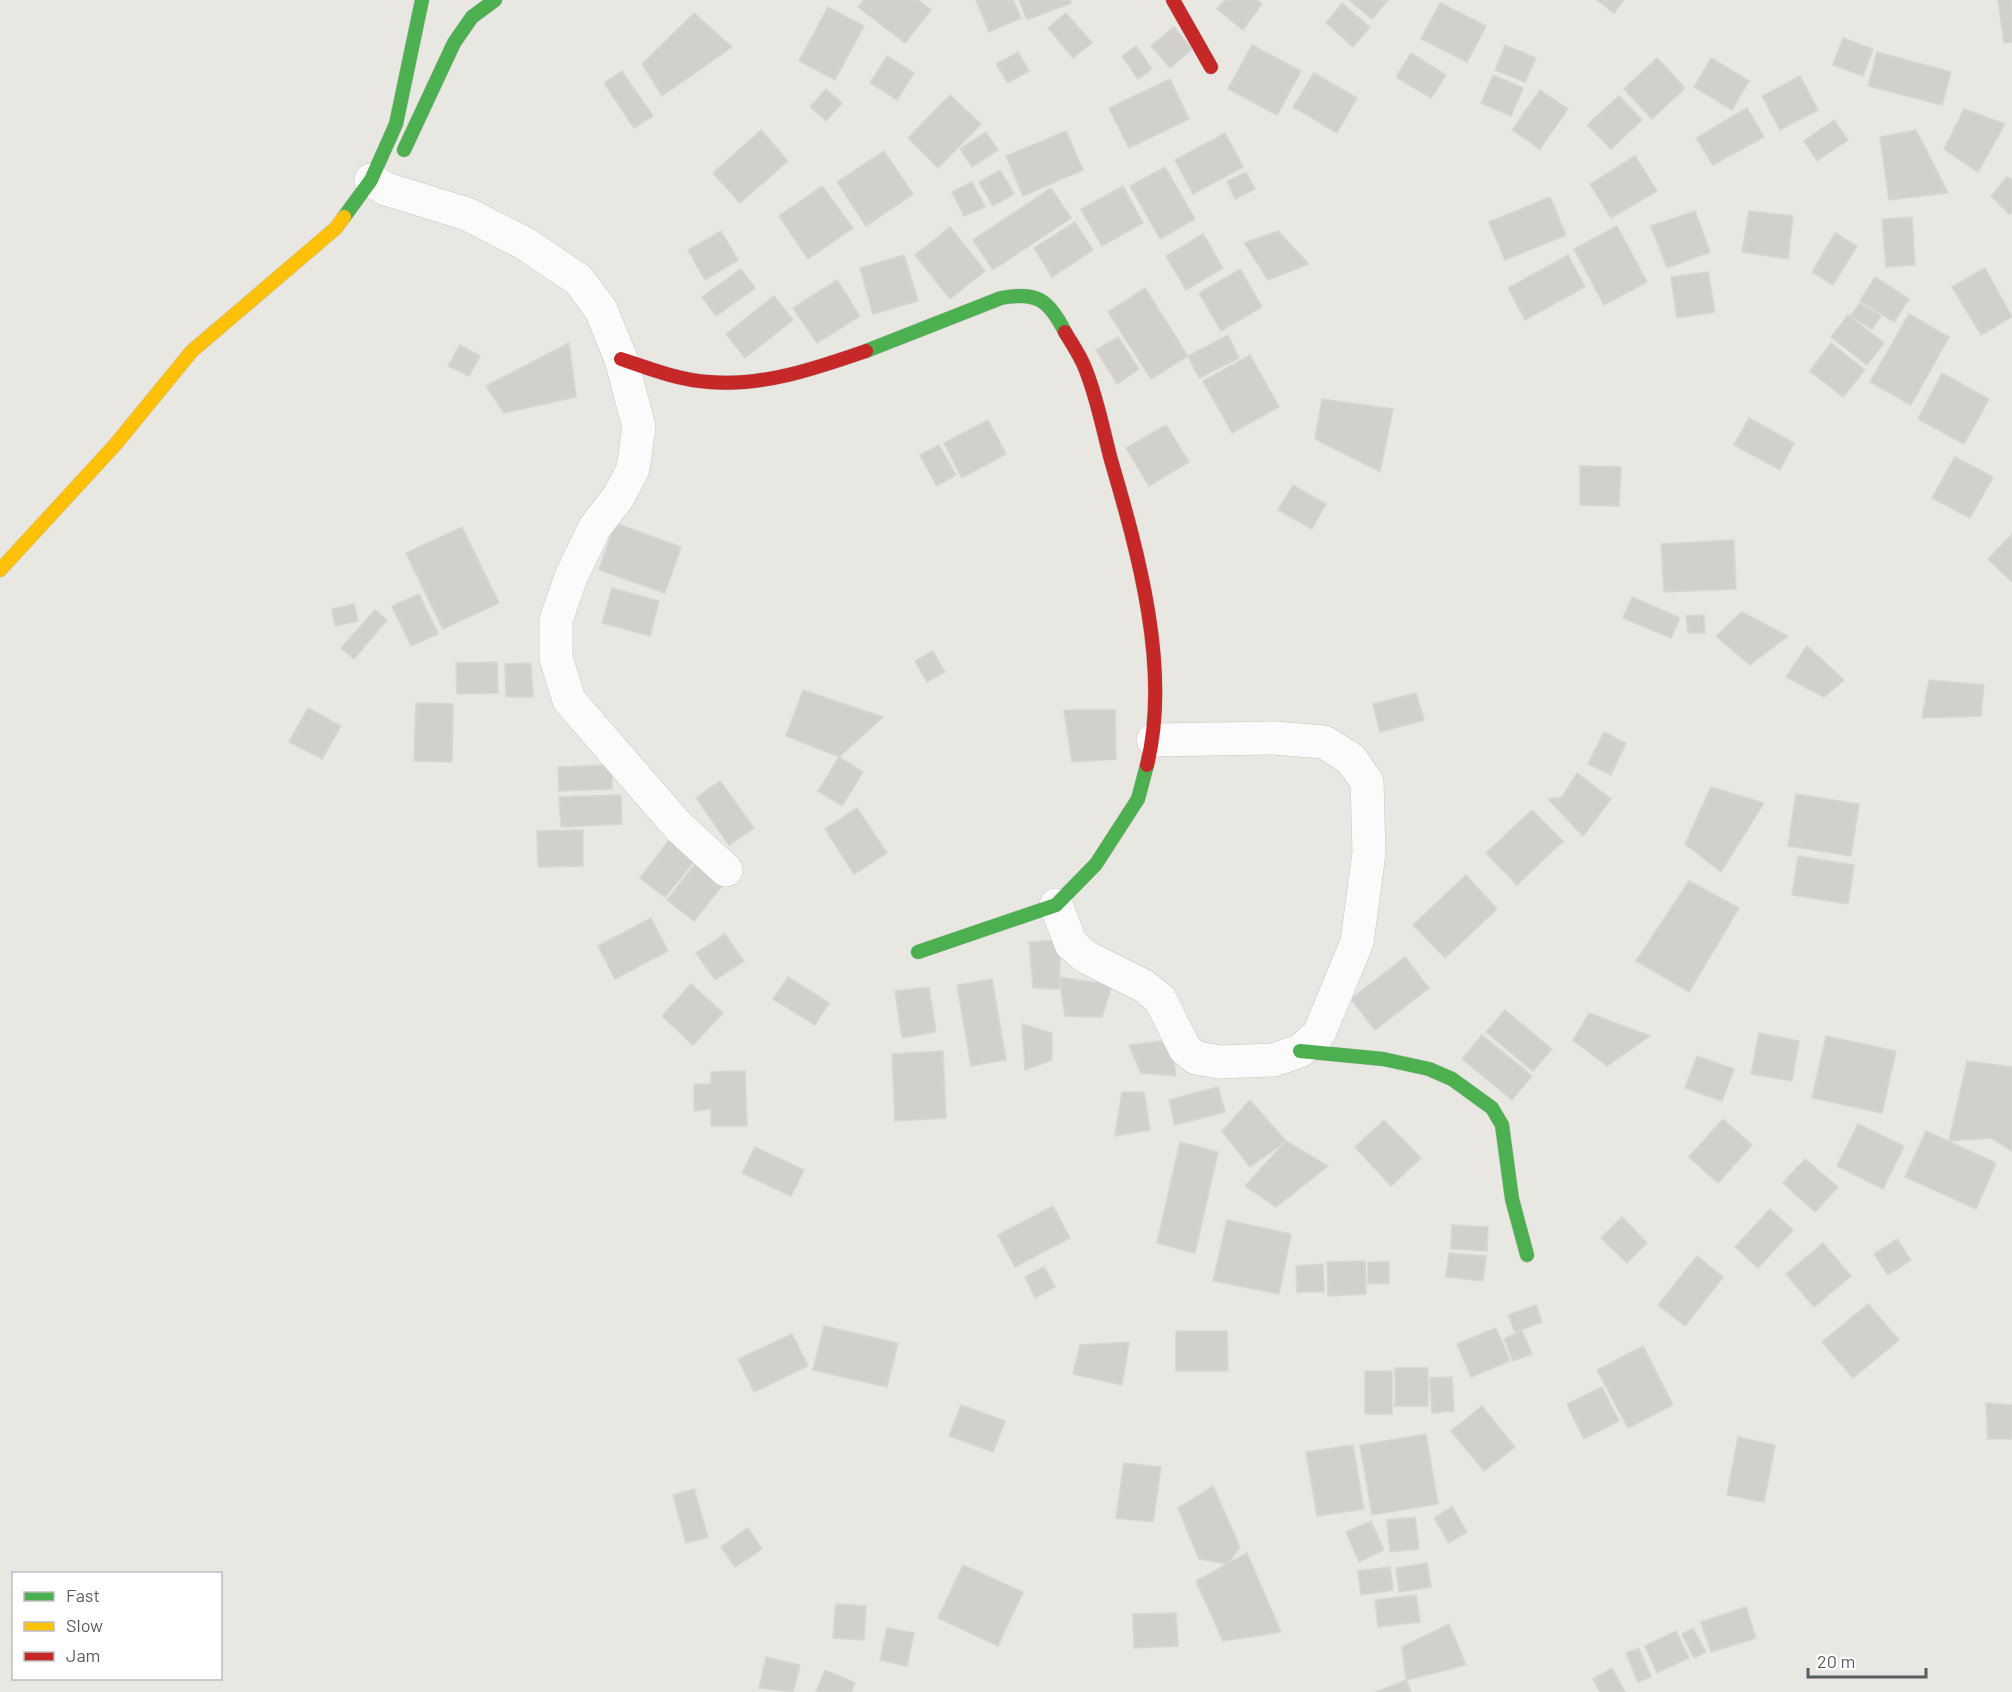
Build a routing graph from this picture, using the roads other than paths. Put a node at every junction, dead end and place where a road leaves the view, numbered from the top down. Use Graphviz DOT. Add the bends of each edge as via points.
graph roads {
  1 [pos="422,0"];
  2 [pos="495,0"];
  3 [pos="1173,0"];
  4 [pos="1211,67"];
  5 [pos="386,179"];
  6 [pos="621,359"];
  7 [pos="0,570"];
  8 [pos="1153,740"];
  9 [pos="726,870"];
  10 [pos="1056,905"];
  11 [pos="918,952"];
  12 [pos="1300,1051"];
  13 [pos="1527,1254"];
  1 -- 5 [label="street"];
  2 -- 5 [label="street" via="472,17 454,43"];
  3 -- 4 [label="street"];
  5 -- 6 [label="street" via="524,243 579,280 601,310"];
  5 -- 7 [label="street" via="336,228 192,351 115,445"];
  6 -- 8 [label="street" via="674,377 721,383 772,380 832,362 1001,298 1022,294 1039,298 1056,314 1085,368 1119,486 1141,576 1152,655"];
  6 -- 9 [label="street" via="639,428 633,469 619,496 595,527 571,577 556,620 556,658 569,700 678,826"];
  8 -- 10 [label="street" via="1138,799 1096,864"];
  8 -- 12 [label="street" via="1273,738 1324,742 1351,759 1367,782 1369,853 1357,942 1319,1034"];
  10 -- 11 [label="street"];
  10 -- 12 [label="street" via="1071,944 1086,957 1144,986 1160,999 1185,1049 1196,1058 1220,1062 1273,1060"];
  12 -- 13 [label="street" via="1383,1059 1429,1069 1452,1079 1492,1108 1502,1125 1512,1199"];
}
